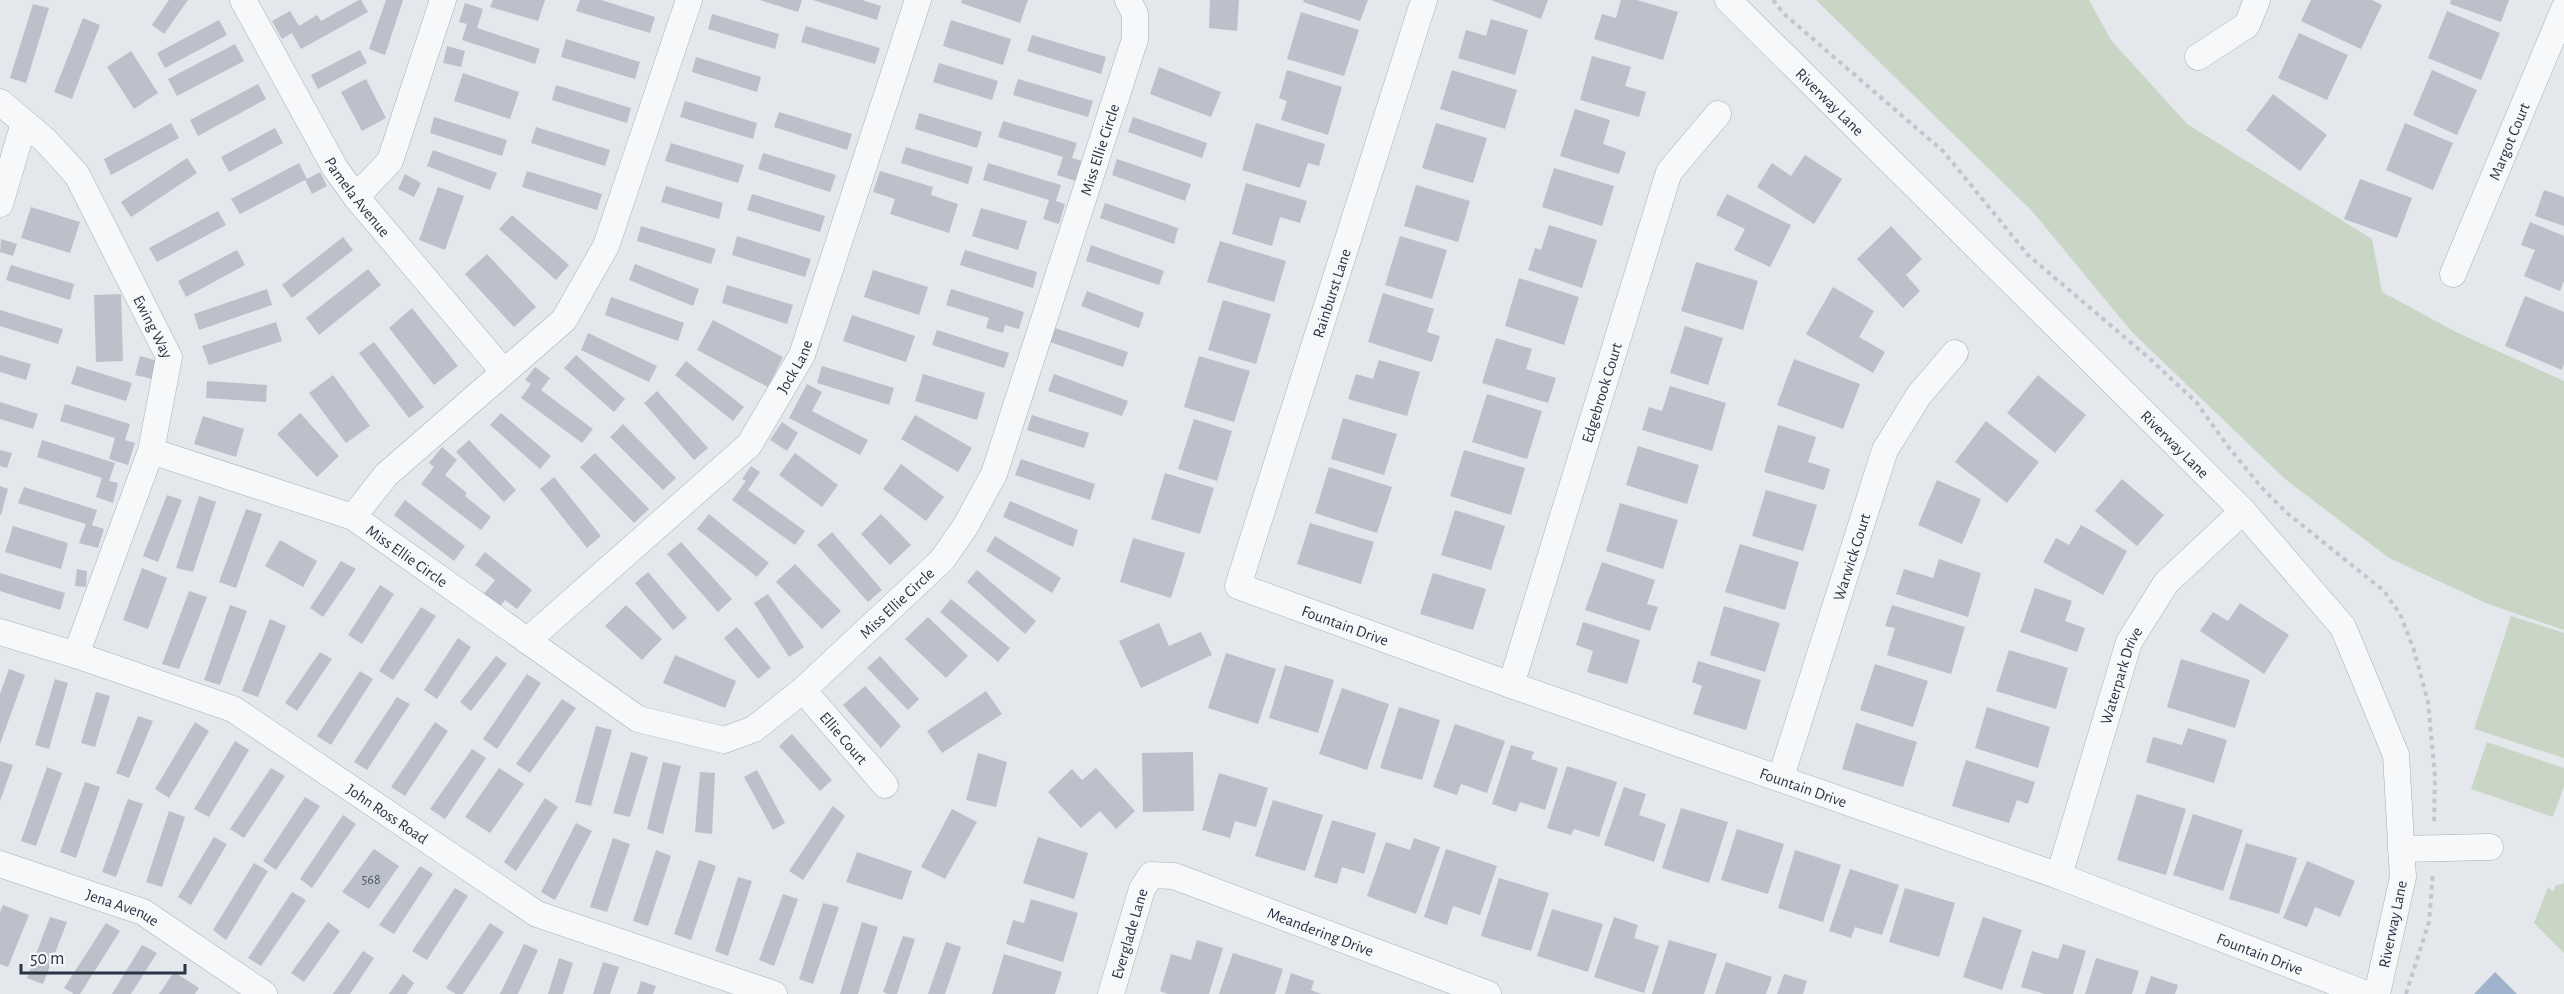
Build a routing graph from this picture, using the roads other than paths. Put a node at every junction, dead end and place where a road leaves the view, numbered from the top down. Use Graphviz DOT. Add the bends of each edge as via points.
graph roads {
  1 [pos="243,0"];
  2 [pos="443,0"];
  3 [pos="689,0"];
  4 [pos="918,0"];
  5 [pos="1128,0"];
  6 [pos="1424,0"];
  7 [pos="1728,0"];
  8 [pos="2258,0"];
  9 [pos="2564,9"];
  10 [pos="2198,57"];
  11 [pos="0,102"];
  12 [pos="1718,114"];
  13 [pos="24,123"];
  14 [pos="356,197"];
  15 [pos="0,204"];
  16 [pos="2453,274"];
  17 [pos="1955,353"];
  18 [pos="504,372"];
  19 [pos="151,451"];
  20 [pos="2243,511"];
  21 [pos="353,517"];
  22 [pos="1238,586"];
  23 [pos="0,632"];
  24 [pos="527,641"];
  25 [pos="76,655"];
  26 [pos="1511,685"];
  27 [pos="803,690"];
  28 [pos="1781,777"];
  29 [pos="885,785"];
  30 [pos="2490,847"];
  31 [pos="2401,849"];
  32 [pos="0,864"];
  33 [pos="1151,875"];
  34 [pos="2059,876"];
  35 [pos="264,994"];
  36 [pos="774,994"];
  37 [pos="1111,994"];
  38 [pos="1488,994"];
  39 [pos="2366,994"];
  40 [pos="2377,994"];
  1 -- 14 [label="street, Pamela Avenue" via="335,168"];
  2 -- 14 [label="street" via="390,161"];
  3 -- 18 [label="street, Miss Ellie Circle" via="606,246 564,320"];
  4 -- 24 [label="street, Jock Lane" via="802,355 749,445"];
  5 -- 27 [label="street, Miss Ellie Circle" via="1135,14 1135,39 994,474 942,560"];
  6 -- 22 [label="street, Rainburst Lane"];
  7 -- 20 [label="street, Riverway Lane"];
  8 -- 10 [label="street" via="2247,26"];
  9 -- 16 [label="street, Margot Court"];
  11 -- 13 [label="street, Ewing Way"];
  12 -- 26 [label="street, Edgebrook Court" via="1670,172"];
  13 -- 15 [label="street"];
  13 -- 19 [label="street, Ewing Way" via="77,175 170,357"];
  14 -- 18 [label="street, Pamela Avenue"];
  17 -- 28 [label="street, Warwick Court" via="1919,395 1885,450"];
  18 -- 21 [label="street, Miss Ellie Circle" via="386,475"];
  19 -- 21 [label="street, Miss Ellie Circle"];
  19 -- 25 [label="street, Ewing Way"];
  20 -- 31 [label="street, Riverway Lane" via="2343,627 2396,754"];
  20 -- 34 [label="street, Waterpark Drive" via="2166,583 2129,642"];
  21 -- 24 [label="street, Miss Ellie Circle"];
  22 -- 26 [label="street, Fountain Drive"];
  23 -- 25 [label="street, John Ross Road"];
  24 -- 27 [label="street, Miss Ellie Circle" via="638,719 724,740 754,729"];
  25 -- 36 [label="street, John Ross Road" via="234,709 537,914"];
  26 -- 28 [label="street, Fountain Drive"];
  27 -- 29 [label="street, Ellie Court"];
  28 -- 34 [label="street, Fountain Drive"];
  30 -- 31 [label="street"];
  31 -- 40 [label="street, Riverway Lane" via="2403,877"];
  32 -- 35 [label="street, Jena Avenue" via="143,912"];
  33 -- 37 [label="street, Everglade Lane" via="1142,889"];
  33 -- 38 [label="street, Meandering Drive" via="1174,876"];
  34 -- 39 [label="street, Fountain Drive"];
}
